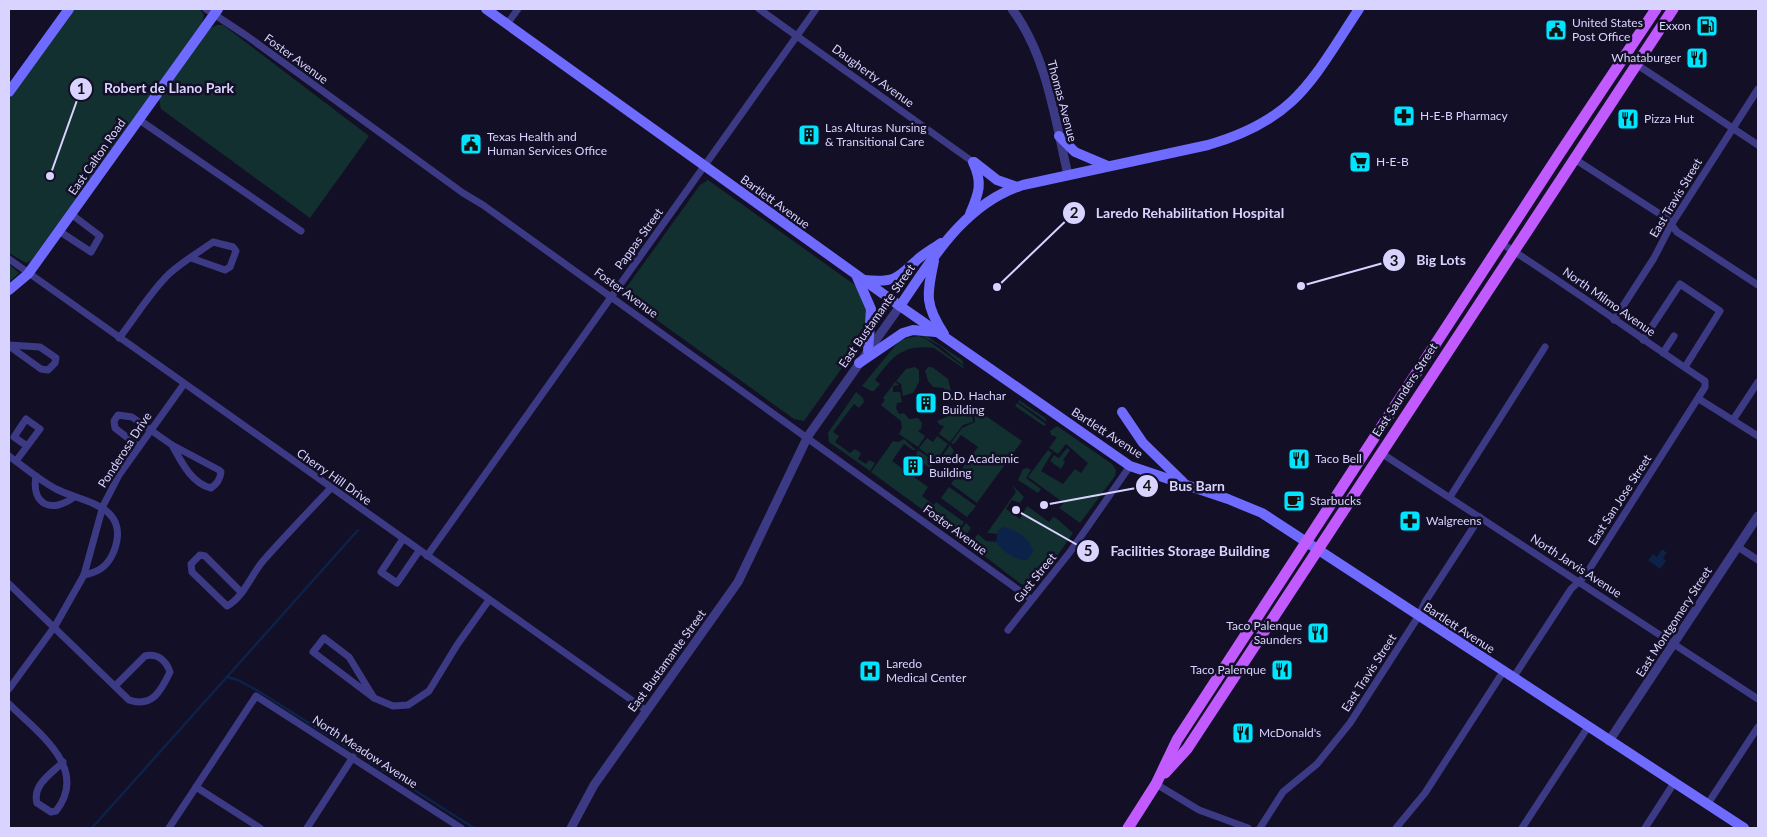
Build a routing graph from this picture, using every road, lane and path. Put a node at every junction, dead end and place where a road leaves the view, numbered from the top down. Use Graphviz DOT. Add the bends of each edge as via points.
graph roads {
  1 [pos="68,9"];
  2 [pos="486,9"];
  3 [pos="518,9"];
  4 [pos="759,9"];
  5 [pos="816,9"];
  6 [pos="1012,9"];
  7 [pos="1359,9"];
  8 [pos="1656,9"];
  9 [pos="1673,9"];
  10 [pos="213,11"];
  11 [pos="507,24"];
  12 [pos="797,36"];
  13 [pos="1636,64"];
  14 [pos="1605,85"];
  15 [pos="1758,89"];
  16 [pos="9,92"];
  17 [pos="138,119"];
  18 [pos="1732,128"];
  19 [pos="1059,136"];
  20 [pos="1758,145"];
  21 [pos="1573,158"];
  22 [pos="973,162"];
  23 [pos="1108,166"];
  24 [pos="704,167"];
  25 [pos="1068,175"];
  26 [pos="1560,179"];
  27 [pos="1017,187"];
  28 [pos="71,214"];
  29 [pos="969,217"];
  30 [pos="1671,225"];
  31 [pos="59,231"];
  32 [pos="301,231"];
  33 [pos="948,238"];
  34 [pos="1501,243"];
  35 [pos="1513,250"];
  36 [pos="936,254"];
  37 [pos="191,258"];
  38 [pos="9,260"];
  39 [pos="28,274"];
  40 [pos="860,278"];
  41 [pos="1758,285"];
  42 [pos="9,290"];
  43 [pos="612,297"];
  44 [pos="900,306"];
  45 [pos="1614,320"];
  46 [pos="936,332"];
  47 [pos="1674,336"];
  48 [pos="119,338"];
  49 [pos="1643,340"];
  50 [pos="949,341"];
  51 [pos="1435,344"];
  52 [pos="9,345"];
  53 [pos="1545,347"];
  54 [pos="868,351"];
  55 [pos="1664,353"];
  56 [pos="859,363"];
  57 [pos="1685,367"];
  58 [pos="1705,380"];
  59 [pos="1758,382"];
  60 [pos="184,384"];
  61 [pos="1420,391"];
  62 [pos="1699,399"];
  63 [pos="1122,412"];
  64 [pos="1734,420"];
  65 [pos="150,430"];
  66 [pos="808,436"];
  67 [pos="1758,436"];
  68 [pos="172,445"];
  69 [pos="27,446"];
  70 [pos="138,446"];
  71 [pos="1380,453"];
  72 [pos="9,456"];
  73 [pos="16,462"];
  74 [pos="1130,466"];
  75 [pos="36,476"];
  76 [pos="1188,486"];
  77 [pos="330,488"];
  78 [pos="74,497"];
  79 [pos="1450,497"];
  80 [pos="103,506"];
  81 [pos="1758,516"];
  82 [pos="1480,517"];
  83 [pos="404,540"];
  84 [pos="1305,542"];
  85 [pos="1738,547"];
  86 [pos="1317,550"];
  87 [pos="420,551"];
  88 [pos="427,556"];
  89 [pos="1758,560"];
  90 [pos="84,575"];
  91 [pos="1579,582"];
  92 [pos="9,584"];
  93 [pos="241,592"];
  94 [pos="1031,599"];
  95 [pos="489,600"];
  96 [pos="1418,617"];
  97 [pos="55,626"];
  98 [pos="1008,630"];
  99 [pos="1676,643"];
  100 [pos="1503,672"];
  101 [pos="1513,678"];
  102 [pos="115,686"];
  103 [pos="9,689"];
  104 [pos="374,698"];
  105 [pos="1758,699"];
  106 [pos="9,704"];
  107 [pos="647,711"];
  108 [pos="1588,727"];
  109 [pos="1758,727"];
  110 [pos="1609,741"];
  111 [pos="353,757"];
  112 [pos="63,762"];
  113 [pos="1674,783"];
  114 [pos="1156,784"];
  115 [pos="196,787"];
  116 [pos="1708,805"];
  117 [pos="448,825"];
  118 [pos="169,828"];
  119 [pos="260,828"];
  120 [pos="307,828"];
  121 [pos="461,828"];
  122 [pos="571,828"];
  123 [pos="1128,828"];
  124 [pos="1248,828"];
  125 [pos="1260,828"];
  126 [pos="1396,828"];
  127 [pos="1522,828"];
  128 [pos="1644,828"];
  129 [pos="1744,828"];
  1 -- 16 [label="main road"];
  2 -- 11 [label="main road, Bartlett Avenue"];
  3 -- 11 [label="street"];
  4 -- 12 [label="street, Daugherty Avenue"];
  5 -- 12 [label="street, Pappas Street"];
  6 -- 19 [label="street, Thomas Avenue" via="1045,76"];
  7 -- 23 [label="main road, East Bustamante Street" via="1311,81 1282,112 1236,137"];
  8 -- 14 [label="main road, East Saunders Street"];
  9 -- 13 [label="main road, East Saunders Street"];
  10 -- 17 [label="main road, East Calton Road"];
  10 -- 43 [label="street, Foster Avenue"];
  11 -- 24 [label="main road, Bartlett Avenue"];
  12 -- 22 [label="street, Daugherty Avenue"];
  12 -- 24 [label="street, Pappas Street"];
  13 -- 18 [label="street"];
  13 -- 21 [label="main road, East Saunders Street"];
  14 -- 26 [label="main road" via="1606,96 1569,152"];
  14 -- 34 [label="main road, East Saunders Street"];
  15 -- 18 [label="street, East Travis Street"];
  17 -- 28 [label="main road, East Calton Road"];
  17 -- 32 [label="street"];
  18 -- 20 [label="street"];
  18 -- 30 [label="street, East Travis Street"];
  19 -- 23 [label="main road" via="1075,152"];
  19 -- 25 [label="street, Thomas Avenue"];
  21 -- 26 [label="main road, East Saunders Street"];
  21 -- 30 [label="street" via="1666,218"];
  22 -- 27 [label="main road" via="997,180"];
  22 -- 29 [label="main road" via="980,176 980,186"];
  23 -- 25 [label="main road, East Bustamante Street"];
  24 -- 40 [label="main road, Bartlett Avenue"];
  24 -- 43 [label="street, Pappas Street"];
  25 -- 27 [label="main road, East Bustamante Street"];
  26 -- 35 [label="main road, East Saunders Street"];
  27 -- 29 [label="main road, East Bustamante Street" via="997,196"];
  28 -- 31 [label="main road, East Calton Road"];
  28 -- 31 [label="street" via="100,236 91,252"];
  29 -- 33 [label="main road, East Bustamante Street"];
  30 -- 41 [label="street"];
  30 -- 45 [label="street, East Travis Street"];
  31 -- 39 [label="main road, East Calton Road"];
  33 -- 36 [label="main road, East Bustamante Street"];
  33 -- 40 [label="main road" via="897,278 887,282"];
  34 -- 35 [label="street, North Milmo Avenue"];
  34 -- 51 [label="main road, East Saunders Street"];
  35 -- 45 [label="street, North Milmo Avenue"];
  35 -- 61 [label="main road, East Saunders Street"];
  36 -- 44 [label="main road, East Bustamante Street"];
  36 -- 50 [label="main road" via="928,302 932,316"];
  37 -- 37 [label="street" via="225,270 230,267 236,251 214,242"];
  37 -- 48 [label="street" via="169,275"];
  38 -- 39 [label="street, Cherry Hill Drive"];
  39 -- 42 [label="main road, East Calton Road"];
  39 -- 48 [label="street, Cherry Hill Drive"];
  40 -- 44 [label="main road, Bartlett Avenue"];
  40 -- 54 [label="main road" via="871,309"];
  43 -- 66 [label="street, Foster Avenue"];
  43 -- 88 [label="street, Pappas Street"];
  44 -- 46 [label="main road, Bartlett Avenue"];
  44 -- 54 [label="street, East Bustamante Street"];
  45 -- 49 [label="street, North Milmo Avenue"];
  46 -- 50 [label="main road, Bartlett Avenue"];
  46 -- 56 [label="main road" via="916,330 904,333"];
  47 -- 55 [label="street"];
  48 -- 60 [label="street, Cherry Hill Drive"];
  49 -- 55 [label="street, North Milmo Avenue"];
  49 -- 57 [label="street" via="1680,284 1720,311"];
  50 -- 74 [label="main road, Bartlett Avenue"];
  51 -- 61 [label="main road" via="1436,353 1420,379"];
  51 -- 84 [label="main road, East Saunders Street"];
  52 -- 52 [label="street" via="41,369 48,370 55,363 56,358 40,347"];
  53 -- 79 [label="street"];
  54 -- 56 [label="street, East Bustamante Street"];
  55 -- 57 [label="street, North Milmo Avenue"];
  56 -- 66 [label="street, East Bustamante Street"];
  57 -- 58 [label="street, North Milmo Avenue"];
  58 -- 62 [label="street, East San Jose Street"];
  59 -- 64 [label="street"];
  60 -- 65 [label="street, Ponderosa Drive"];
  60 -- 77 [label="street, Cherry Hill Drive"];
  61 -- 71 [label="main road, East Saunders Street"];
  62 -- 64 [label="street"];
  62 -- 91 [label="street, East San Jose Street"];
  63 -- 76 [label="main road" via="1143,443"];
  64 -- 67 [label="street"];
  65 -- 68 [label="street"];
  65 -- 70 [label="street, Ponderosa Drive"];
  65 -- 70 [label="street" via="132,417 118,415 115,428"];
  66 -- 94 [label="street, Foster Avenue"];
  66 -- 107 [label="street, East Bustamante Street" via="738,582"];
  68 -- 68 [label="street" via="186,470 206,486 211,488 220,479 222,472"];
  69 -- 73 [label="street"];
  70 -- 80 [label="street, Ponderosa Drive"];
  71 -- 79 [label="street, North Jarvis Avenue"];
  71 -- 86 [label="main road, East Saunders Street"];
  72 -- 73 [label="street"];
  73 -- 75 [label="street"];
  74 -- 76 [label="main road, Bartlett Avenue"];
  74 -- 94 [label="street, Gust Street" via="1070,552"];
  75 -- 78 [label="street"];
  75 -- 78 [label="street" via="36,495 44,504 54,507"];
  76 -- 84 [label="main road, Bartlett Avenue" via="1262,513"];
  77 -- 83 [label="street, Cherry Hill Drive"];
  77 -- 93 [label="street" via="261,563"];
  78 -- 80 [label="street"];
  79 -- 82 [label="street, North Jarvis Avenue"];
  80 -- 90 [label="street, Ponderosa Drive"];
  80 -- 90 [label="street" via="117,525 115,549 108,563 97,572"];
  81 -- 85 [label="street, East Montgomery Street"];
  82 -- 91 [label="street, North Jarvis Avenue"];
  82 -- 96 [label="street, East Travis Street" via="1424,602"];
  83 -- 87 [label="street, Cherry Hill Drive"];
  83 -- 87 [label="street" via="381,572 397,583"];
  84 -- 86 [label="main road, Bartlett Avenue"];
  84 -- 114 [label="main road, East Saunders Street" via="1176,740"];
  85 -- 89 [label="street"];
  85 -- 99 [label="street, East Montgomery Street"];
  86 -- 96 [label="main road, Bartlett Avenue"];
  86 -- 114 [label="main road, East Saunders Street" via="1187,749"];
  87 -- 88 [label="street, Cherry Hill Drive"];
  88 -- 95 [label="street, Cherry Hill Drive"];
  90 -- 97 [label="street, Ponderosa Drive"];
  91 -- 99 [label="street, North Jarvis Avenue"];
  91 -- 101 [label="street, East San Jose Street" via="1571,589"];
  92 -- 97 [label="street"];
  93 -- 93 [label="street" via="205,556 200,555 191,564 192,572 227,606"];
  94 -- 98 [label="street, Gust Street"];
  95 -- 104 [label="street" via="429,691 408,705 393,706"];
  95 -- 107 [label="street, Cherry Hill Drive"];
  96 -- 100 [label="main road, Bartlett Avenue"];
  96 -- 125 [label="street, East Travis Street" via="1350,723 1317,764 1284,792"];
  97 -- 102 [label="street"];
  97 -- 103 [label="street, Ponderosa Drive"];
  99 -- 105 [label="street, North Jarvis Avenue"];
  99 -- 110 [label="street, East Montgomery Street"];
  100 -- 101 [label="main road, Bartlett Avenue"];
  100 -- 126 [label="street" via="1425,793"];
  101 -- 108 [label="main road, Bartlett Avenue"];
  102 -- 102 [label="street" via="129,700 139,704 148,702 170,672 167,663 160,658 145,656"];
  104 -- 104 [label="street" via="349,657 324,638 313,652"];
  106 -- 112 [label="street"];
  107 -- 122 [label="street, East Bustamante Street" via="594,785"];
  108 -- 110 [label="main road, Bartlett Avenue"];
  108 -- 127 [label="street"];
  109 -- 116 [label="street"];
  110 -- 113 [label="main road, Bartlett Avenue"];
  111 -- 115 [label="street, North Meadow Avenue" via="256,696"];
  111 -- 117 [label="street, North Meadow Avenue"];
  111 -- 120 [label="street"];
  112 -- 112 [label="street" via="37,788 37,804 51,812 60,806 69,777"];
  113 -- 116 [label="main road, Bartlett Avenue"];
  113 -- 128 [label="street"];
  114 -- 123 [label="main road, East Saunders Street"];
  114 -- 124 [label="street" via="1199,810"];
  115 -- 118 [label="street"];
  115 -- 119 [label="street"];
  116 -- 129 [label="main road, Bartlett Avenue"];
  117 -- 121 [label="street, North Meadow Avenue"];
}
